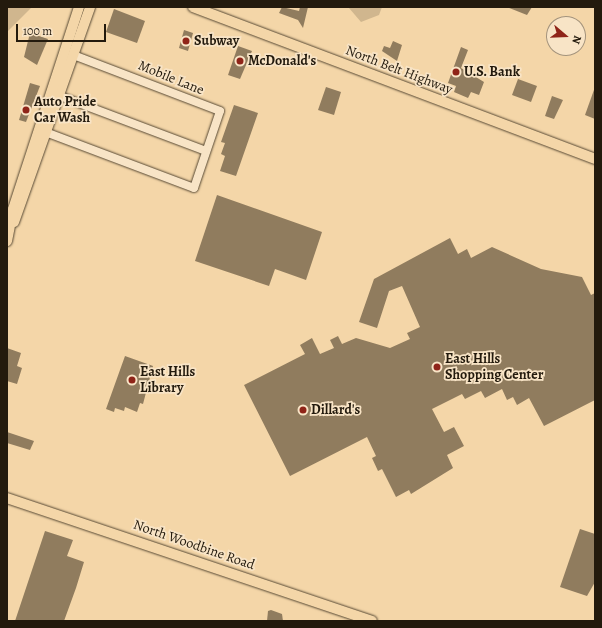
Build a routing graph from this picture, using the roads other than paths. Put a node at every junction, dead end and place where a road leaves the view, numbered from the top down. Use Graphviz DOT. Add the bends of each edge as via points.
graph roads {
  1 [pos="79,7"];
  2 [pos="90,7"];
  3 [pos="193,7"];
  4 [pos="73,55"];
  5 [pos="60,96"];
  6 [pos="48,133"];
  7 [pos="206,151"];
  8 [pos="595,159"];
  9 [pos="12,225"];
  10 [pos="7,240"];
  11 [pos="7,498"];
  12 [pos="372,621"];
  1 -- 9 [label="main road" via="13,210"];
  2 -- 4 [label="main road"];
  3 -- 8 [label="main road, North Belt Highway"];
  4 -- 5 [label="main road"];
  4 -- 7 [label="street, Mobile Lane" via="220,111"];
  5 -- 6 [label="main road"];
  5 -- 7 [label="street"];
  6 -- 7 [label="street, Mobile Lane" via="194,188"];
  6 -- 9 [label="main road"];
  9 -- 10 [label="main road"];
  11 -- 12 [label="main road, North Woodbine Road"];
}
